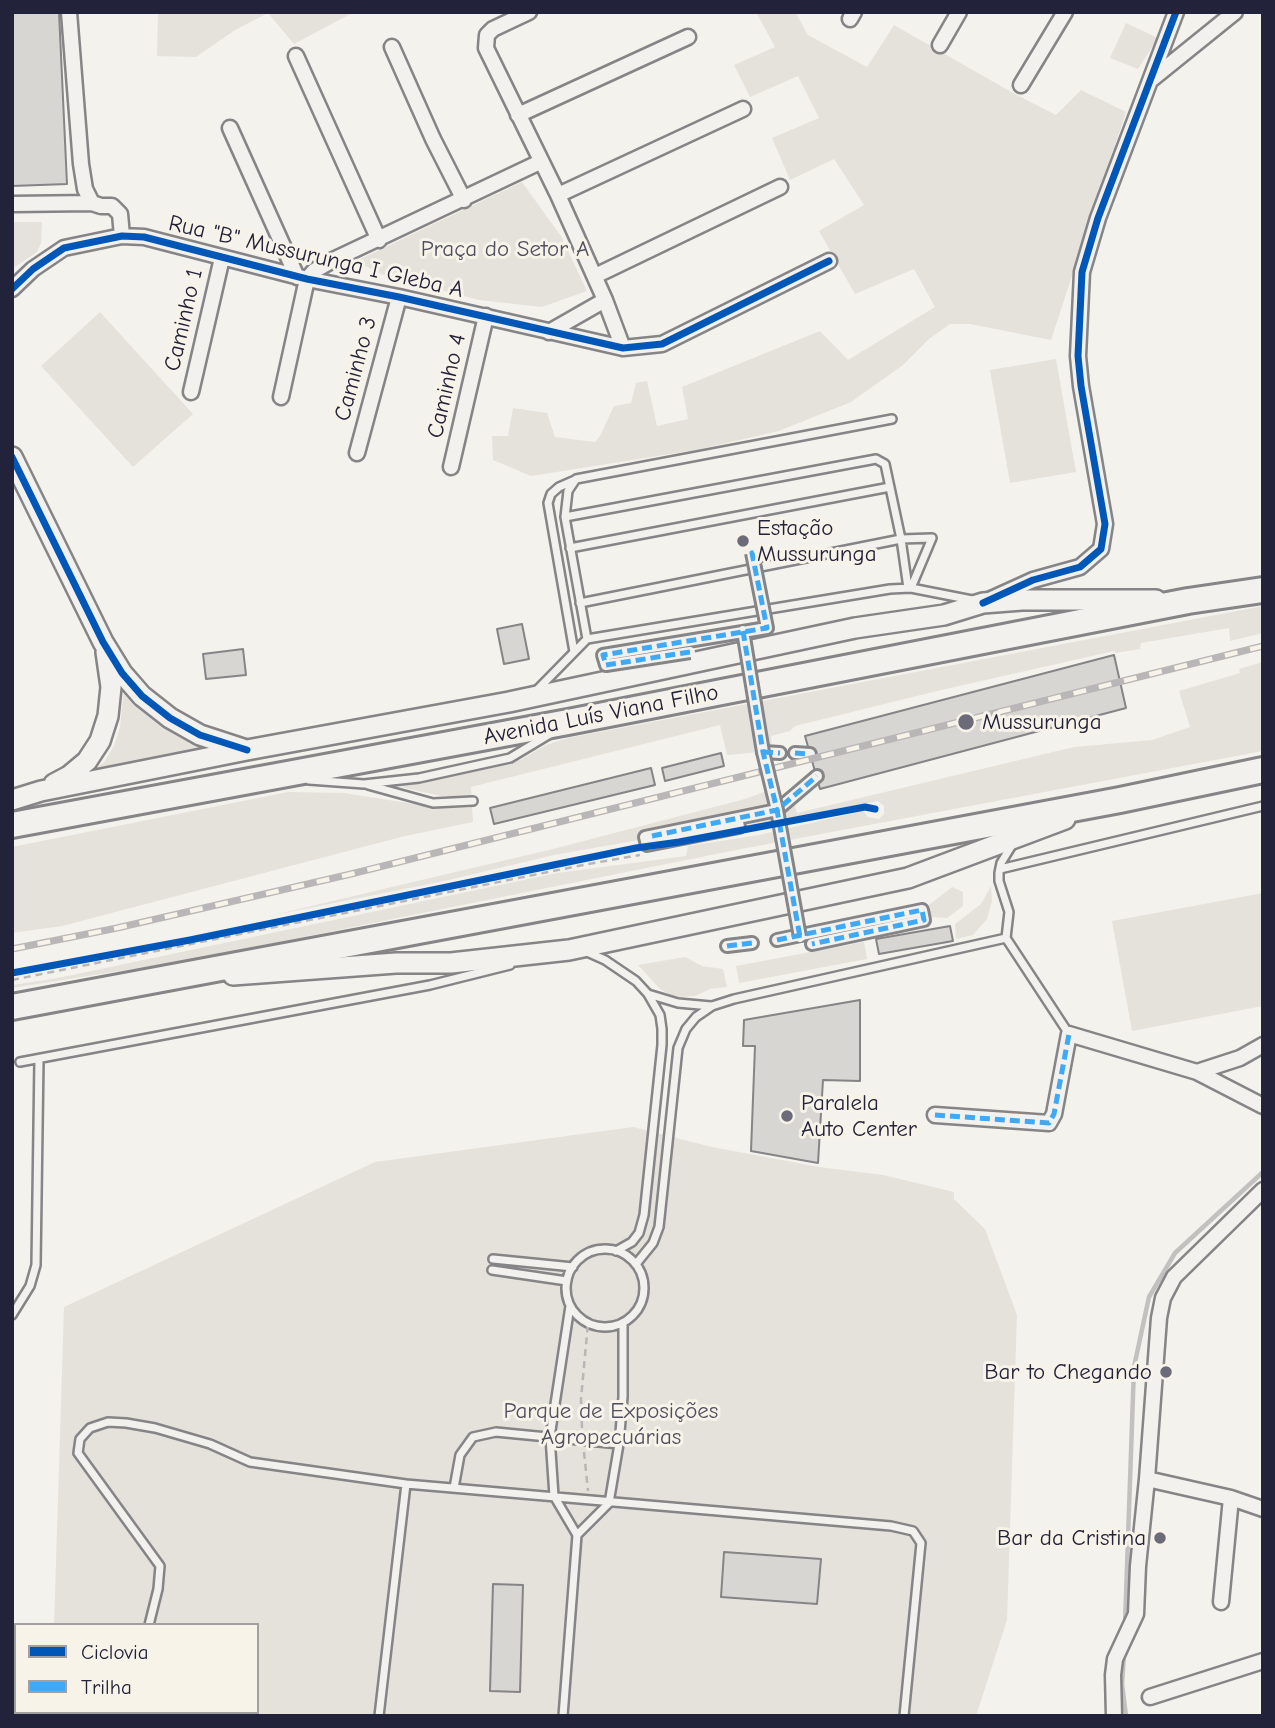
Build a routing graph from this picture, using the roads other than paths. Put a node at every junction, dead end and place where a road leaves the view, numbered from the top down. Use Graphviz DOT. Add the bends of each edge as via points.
graph roads {
  1 [pos="69,12"];
  2 [pos="529,12"];
  3 [pos="959,12"];
  4 [pos="1065,12"];
  5 [pos="1176,12"];
  6 [pos="1236,12"];
  7 [pos="688,37"];
  8 [pos="940,45"];
  9 [pos="393,47"];
  10 [pos="296,56"];
  11 [pos="1151,79"];
  12 [pos="1021,85"];
  13 [pos="743,109"];
  14 [pos="518,115"];
  15 [pos="230,128"];
  16 [pos="540,162"];
  17 [pos="780,187"];
  18 [pos="558,195"];
  19 [pos="464,200"];
  20 [pos="92,203"];
  21 [pos="12,204"];
  22 [pos="121,236"];
  23 [pos="379,240"];
  24 [pos="222,258"];
  25 [pos="829,261"];
  26 [pos="595,276"];
  27 [pos="302,278"];
  28 [pos="12,289"];
  29 [pos="399,297"];
  30 [pos="605,300"];
  31 [pos="486,316"];
  32 [pos="549,332"];
  33 [pos="623,348"];
  34 [pos="191,392"];
  35 [pos="281,397"];
  36 [pos="892,419"];
  37 [pos="357,453"];
  38 [pos="12,457"];
  39 [pos="451,467"];
  40 [pos="576,479"];
  41 [pos="17,481"];
  42 [pos="890,487"];
  43 [pos="565,516"];
  44 [pos="901,539"];
  45 [pos="570,548"];
  46 [pos="758,552"];
  47 [pos="909,588"];
  48 [pos="1263,590"];
  49 [pos="1188,601"];
  50 [pos="580,603"];
  51 [pos="983,603"];
  52 [pos="743,631"];
  53 [pos="586,639"];
  54 [pos="105,647"];
  55 [pos="574,652"];
  56 [pos="613,659"];
  57 [pos="509,702"];
  58 [pos="568,722"];
  59 [pos="247,750"];
  60 [pos="763,752"];
  61 [pos="780,752"];
  62 [pos="795,753"];
  63 [pos="810,754"];
  64 [pos="1263,770"];
  65 [pos="272,776"];
  66 [pos="817,776"];
  67 [pos="393,780"];
  68 [pos="364,784"];
  69 [pos="41,791"];
  70 [pos="393,794"];
  71 [pos="12,800"];
  72 [pos="1120,800"];
  73 [pos="473,802"];
  74 [pos="1263,806"];
  75 [pos="777,810"];
  76 [pos="12,825"];
  77 [pos="1025,833"];
  78 [pos="678,835"];
  79 [pos="1000,869"];
  80 [pos="800,937"];
  81 [pos="1006,938"];
  82 [pos="777,940"];
  83 [pos="752,943"];
  84 [pos="812,944"];
  85 [pos="727,946"];
  86 [pos="574,950"];
  87 [pos="148,982"];
  88 [pos="648,994"];
  89 [pos="712,1006"];
  90 [pos="12,1007"];
  91 [pos="1069,1034"];
  92 [pos="1263,1045"];
  93 [pos="39,1059"];
  94 [pos="20,1062"];
  95 [pos="1196,1072"];
  96 [pos="1263,1106"];
  97 [pos="935,1115"];
  98 [pos="1263,1190"];
  99 [pos="616,1251"];
  100 [pos="493,1259"];
  101 [pos="636,1264"];
  102 [pos="573,1266"];
  103 [pos="492,1270"];
  104 [pos="567,1281"];
  105 [pos="570,1306"];
  106 [pos="12,1315"];
  107 [pos="622,1323"];
  108 [pos="551,1437"];
  109 [pos="619,1444"];
  110 [pos="1147,1479"];
  111 [pos="406,1484"];
  112 [pos="454,1488"];
  113 [pos="554,1496"];
  114 [pos="1231,1498"];
  115 [pos="609,1503"];
  116 [pos="1263,1509"];
  117 [pos="577,1535"];
  118 [pos="1221,1602"];
  119 [pos="150,1623"];
  120 [pos="1263,1661"];
  121 [pos="1150,1697"];
  122 [pos="379,1716"];
  123 [pos="563,1716"];
  124 [pos="904,1716"];
  125 [pos="1114,1716"];
  1 -- 20 [label="street" via="82,172"];
  2 -- 14 [label="street" via="486,35 486,48"];
  3 -- 8 [label="street"];
  4 -- 12 [label="street"];
  5 -- 11 [label="street"];
  6 -- 11 [label="street"];
  7 -- 14 [label="street"];
  9 -- 19 [label="street"];
  10 -- 23 [label="street"];
  11 -- 51 [label="street" via="1082,272 1078,356 1105,524 1101,549 1080,567 1010,589"];
  13 -- 18 [label="street"];
  14 -- 16 [label="street"];
  15 -- 27 [label="street"];
  16 -- 18 [label="street"];
  16 -- 19 [label="street"];
  17 -- 26 [label="street"];
  18 -- 26 [label="street"];
  19 -- 23 [label="street"];
  20 -- 21 [label="street"];
  20 -- 22 [label="street" via="112,206 120,214"];
  22 -- 24 [label="street, Rua \"B\" Mussurunga I Gleba A" via="144,237"];
  22 -- 28 [label="street, Rua \"B\" Mussurunga I Gleba A" via="64,248"];
  23 -- 27 [label="street"];
  24 -- 27 [label="street, Rua \"B\" Mussurunga I Gleba A"];
  24 -- 34 [label="street, Caminho 1"];
  25 -- 33 [label="street, Rua \"B\" Mussurunga I Gleba A" via="662,344"];
  26 -- 30 [label="street"];
  27 -- 29 [label="street, Rua \"B\" Mussurunga I Gleba A"];
  27 -- 35 [label="street"];
  29 -- 31 [label="street, Rua \"B\" Mussurunga I Gleba A"];
  29 -- 37 [label="street, Caminho 3"];
  30 -- 32 [label="street"];
  30 -- 33 [label="street"];
  31 -- 32 [label="street, Rua \"B\" Mussurunga I Gleba A"];
  31 -- 39 [label="street, Caminho 4"];
  32 -- 33 [label="street, Rua \"B\" Mussurunga I Gleba A"];
  36 -- 40 [label="lane"];
  38 -- 41 [label="main road"];
  40 -- 43 [label="lane" via="568,491"];
  40 -- 55 [label="lane" via="559,486 548,503"];
  41 -- 54 [label="main road"];
  42 -- 43 [label="lane" via="885,464 876,459"];
  42 -- 44 [label="lane"];
  42 -- 45 [label="lane"];
  43 -- 45 [label="lane"];
  44 -- 47 [label="lane"];
  44 -- 47 [label="lane" via="932,538"];
  44 -- 50 [label="lane"];
  45 -- 50 [label="lane"];
  46 -- 52 [label="street, bridge" via="752,553 767,628"];
  47 -- 51 [label="lane"];
  47 -- 53 [label="lane"];
  48 -- 49 [label="highway, Avenida Luís Viana Filho"];
  49 -- 51 [label="main road, Avenida Luís Viana Filho"];
  49 -- 58 [label="highway, Avenida Luís Viana Filho"];
  50 -- 53 [label="lane"];
  51 -- 57 [label="main road, Avenida Luís Viana Filho" via="944,615 855,628"];
  52 -- 56 [label="street, bridge" via="603,655 606,665 690,652 689,648"];
  52 -- 60 [label="street, bridge"];
  53 -- 55 [label="lane"];
  54 -- 59 [label="main road" via="142,696 170,718 200,735"];
  54 -- 69 [label="main road" via="111,687 100,741 78,769"];
  55 -- 57 [label="lane" via="535,692"];
  57 -- 59 [label="main road, Avenida Luís Viana Filho"];
  58 -- 65 [label="highway, Avenida Luís Viana Filho"];
  58 -- 67 [label="lane" via="510,758"];
  59 -- 69 [label="main road, Avenida Luís Viana Filho"];
  60 -- 61 [label="street"];
  60 -- 75 [label="street, bridge"];
  62 -- 63 [label="street"];
  64 -- 72 [label="highway"];
  65 -- 68 [label="lane"];
  65 -- 76 [label="highway, Avenida Luís Viana Filho"];
  66 -- 75 [label="street"];
  67 -- 68 [label="lane"];
  67 -- 70 [label="lane" via="389,783"];
  68 -- 70 [label="lane"];
  69 -- 71 [label="main road, Avenida Luís Viana Filho"];
  70 -- 73 [label="lane" via="433,803"];
  72 -- 77 [label="main road"];
  72 -- 87 [label="highway"];
  74 -- 79 [label="lane"];
  75 -- 78 [label="street, bridge" via="645,837 647,845 739,827 738,822"];
  75 -- 80 [label="street, bridge"];
  77 -- 79 [label="lane" via="1005,854"];
  77 -- 86 [label="main road" via="908,878"];
  79 -- 81 [label="lane" via="1009,912"];
  80 -- 82 [label="street"];
  80 -- 84 [label="street" via="922,910 924,920"];
  81 -- 89 [label="lane"];
  81 -- 91 [label="lane"];
  83 -- 85 [label="street"];
  86 -- 87 [label="main road"];
  86 -- 88 [label="lane" via="621,970"];
  86 -- 93 [label="lane" via="430,985"];
  87 -- 90 [label="highway"];
  88 -- 89 [label="lane"];
  88 -- 99 [label="lane" via="660,1014 662,1045 644,1215 639,1233"];
  89 -- 101 [label="lane" via="686,1029 678,1048 659,1227"];
  91 -- 95 [label="street"];
  91 -- 97 [label="street" via="1049,1124"];
  92 -- 95 [label="street"];
  93 -- 94 [label="lane"];
  93 -- 106 [label="lane" via="36,1265 30,1286"];
  95 -- 96 [label="street"];
  98 -- 110 [label="street" via="1174,1277 1163,1298"];
  99 -- 101 [label="lane"];
  99 -- 102 [label="lane" via="592,1252"];
  100 -- 102 [label="lane"];
  101 -- 107 [label="lane" via="644,1296 632,1317"];
  102 -- 104 [label="lane"];
  103 -- 104 [label="lane"];
  104 -- 105 [label="lane"];
  105 -- 107 [label="lane" via="599,1327"];
  105 -- 108 [label="lane"];
  107 -- 109 [label="lane"];
  108 -- 109 [label="lane"];
  108 -- 112 [label="lane" via="496,1432 473,1437 460,1455"];
  108 -- 113 [label="lane"];
  109 -- 115 [label="lane"];
  110 -- 114 [label="street"];
  110 -- 125 [label="street" via="1136,1614 1115,1659"];
  111 -- 112 [label="lane"];
  111 -- 119 [label="lane" via="250,1462 210,1444 136,1424 108,1422 90,1428 80,1439 78,1453 160,1566"];
  111 -- 122 [label="lane"];
  112 -- 113 [label="lane"];
  113 -- 115 [label="lane"];
  113 -- 117 [label="lane"];
  114 -- 116 [label="street"];
  114 -- 118 [label="street"];
  115 -- 117 [label="lane"];
  115 -- 124 [label="lane" via="913,1531 921,1543"];
  117 -- 123 [label="lane"];
  120 -- 121 [label="street"];
}
